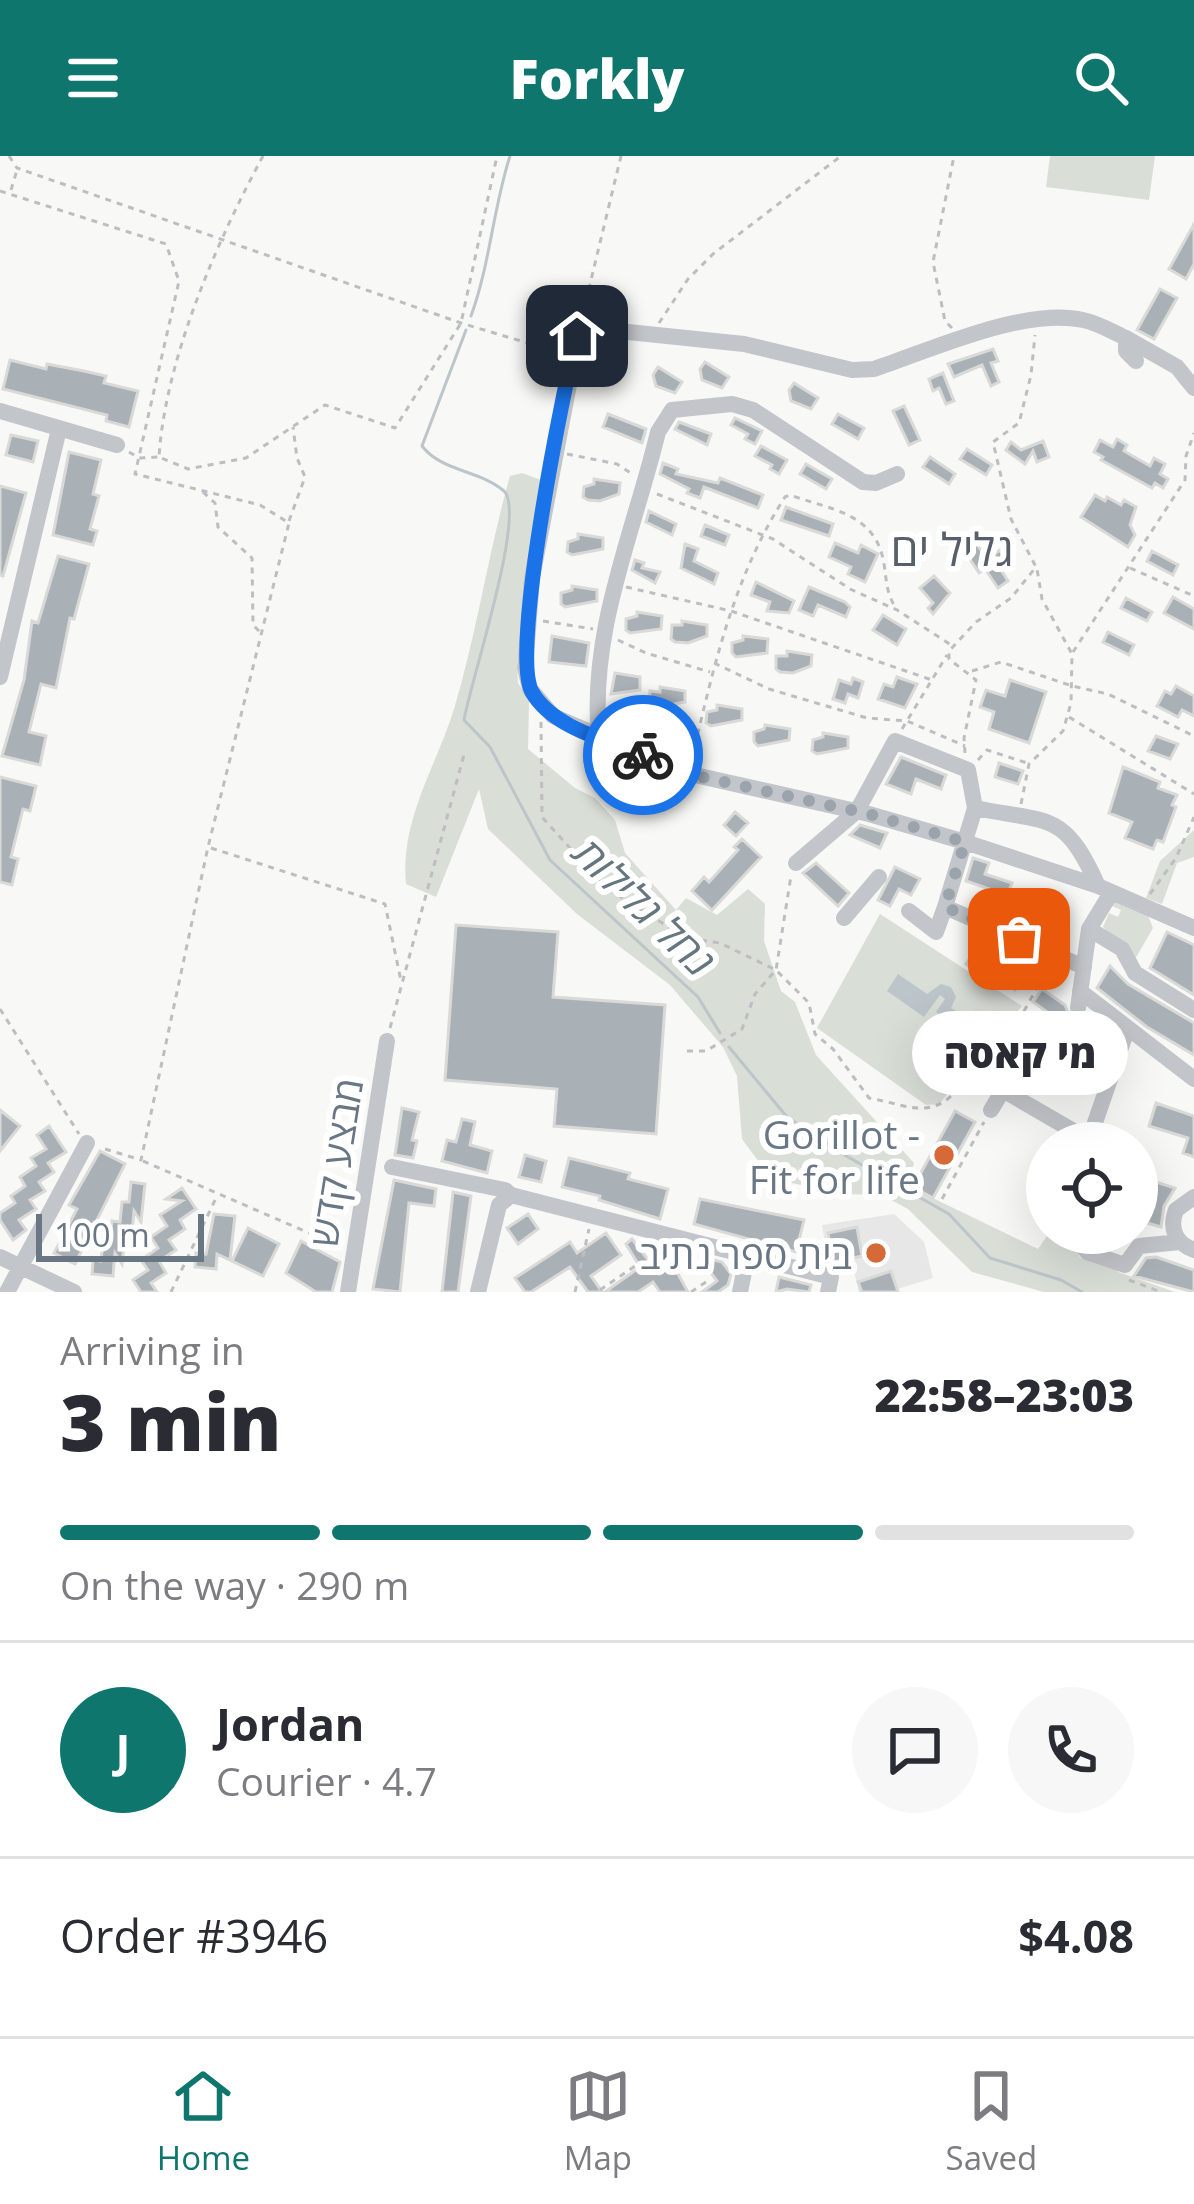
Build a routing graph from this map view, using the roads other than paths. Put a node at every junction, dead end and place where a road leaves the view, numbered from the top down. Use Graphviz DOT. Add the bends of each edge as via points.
graph roads {
  1 [pos="1126,338"];
  2 [pos="1136,361"];
  3 [pos="1194,388"];
  4 [pos="0,411"];
  5 [pos="59,429"];
  6 [pos="117,446"];
  7 [pos="897,473"];
  8 [pos="0,677"];
  9 [pos="598,737"];
  10 [pos="975,808"];
  11 [pos="857,811"];
  12 [pos="965,842"];
  13 [pos="796,863"];
  14 [pos="879,877"];
  15 [pos="1104,889"];
  16 [pos="945,907"];
  17 [pos="909,911"];
  18 [pos="844,918"];
  19 [pos="1194,928"];
  20 [pos="1089,929"];
  21 [pos="1084,967"];
  22 [pos="1194,1010"];
  23 [pos="1127,1030"];
  24 [pos="387,1041"];
  25 [pos="971,1072"];
  26 [pos="1194,1079"];
  27 [pos="1003,1090"];
  28 [pos="991,1110"];
  29 [pos="1059,1122"];
  30 [pos="1098,1122"];
  31 [pos="87,1144"];
  32 [pos="392,1167"];
  33 [pos="511,1195"];
  34 [pos="1194,1197"];
  35 [pos="1187,1246"];
  36 [pos="1093,1254"];
  37 [pos="1133,1254"];
  38 [pos="747,1257"];
  39 [pos="0,1258"];
  40 [pos="19,1267"];
  41 [pos="830,1285"];
  42 [pos="7,1292"];
  43 [pos="74,1292"];
  44 [pos="348,1292"];
  45 [pos="478,1292"];
  46 [pos="740,1292"];
  1 -- 2 [label="street"];
  1 -- 3 [label="street" via="1177,368"];
  1 -- 9 [label="street" via="1087,320 1036,320 852,370 744,344 578,331 532,578 525,668 530,689 553,716"];
  4 -- 5 [label="street"];
  5 -- 6 [label="street"];
  5 -- 8 [label="street"];
  7 -- 9 [label="street" via="863,482 732,404 672,410 658,432 613,584"];
  9 -- 11 [label="street" via="688,774"];
  10 -- 11 [label="street" via="965,768 895,741"];
  10 -- 12 [label="street"];
  10 -- 15 [label="street" via="1058,824"];
  11 -- 12 [label="street"];
  11 -- 13 [label="street"];
  12 -- 15 [label="street"];
  12 -- 16 [label="street"];
  14 -- 18 [label="street"];
  15 -- 19 [label="street"];
  15 -- 20 [label="street"];
  16 -- 17 [label="street" via="936,932"];
  16 -- 21 [label="street"];
  20 -- 21 [label="street"];
  20 -- 22 [label="street" via="1122,949 1135,973"];
  21 -- 23 [label="street" via="1079,999"];
  23 -- 26 [label="street"];
  23 -- 30 [label="street"];
  24 -- 44 [label="street, מבצע קדש"];
  25 -- 27 [label="street"];
  27 -- 28 [label="street"];
  27 -- 29 [label="street"];
  31 -- 40 [label="street"];
  32 -- 33 [label="street"];
  33 -- 38 [label="street"];
  33 -- 45 [label="street" via="499,1205"];
  34 -- 35 [label="street" via="1172,1218"];
  36 -- 37 [label="street" via="1125,1265"];
  38 -- 41 [label="street"];
  38 -- 46 [label="street"];
  39 -- 40 [label="street"];
  40 -- 42 [label="street"];
  40 -- 43 [label="street"];
}
